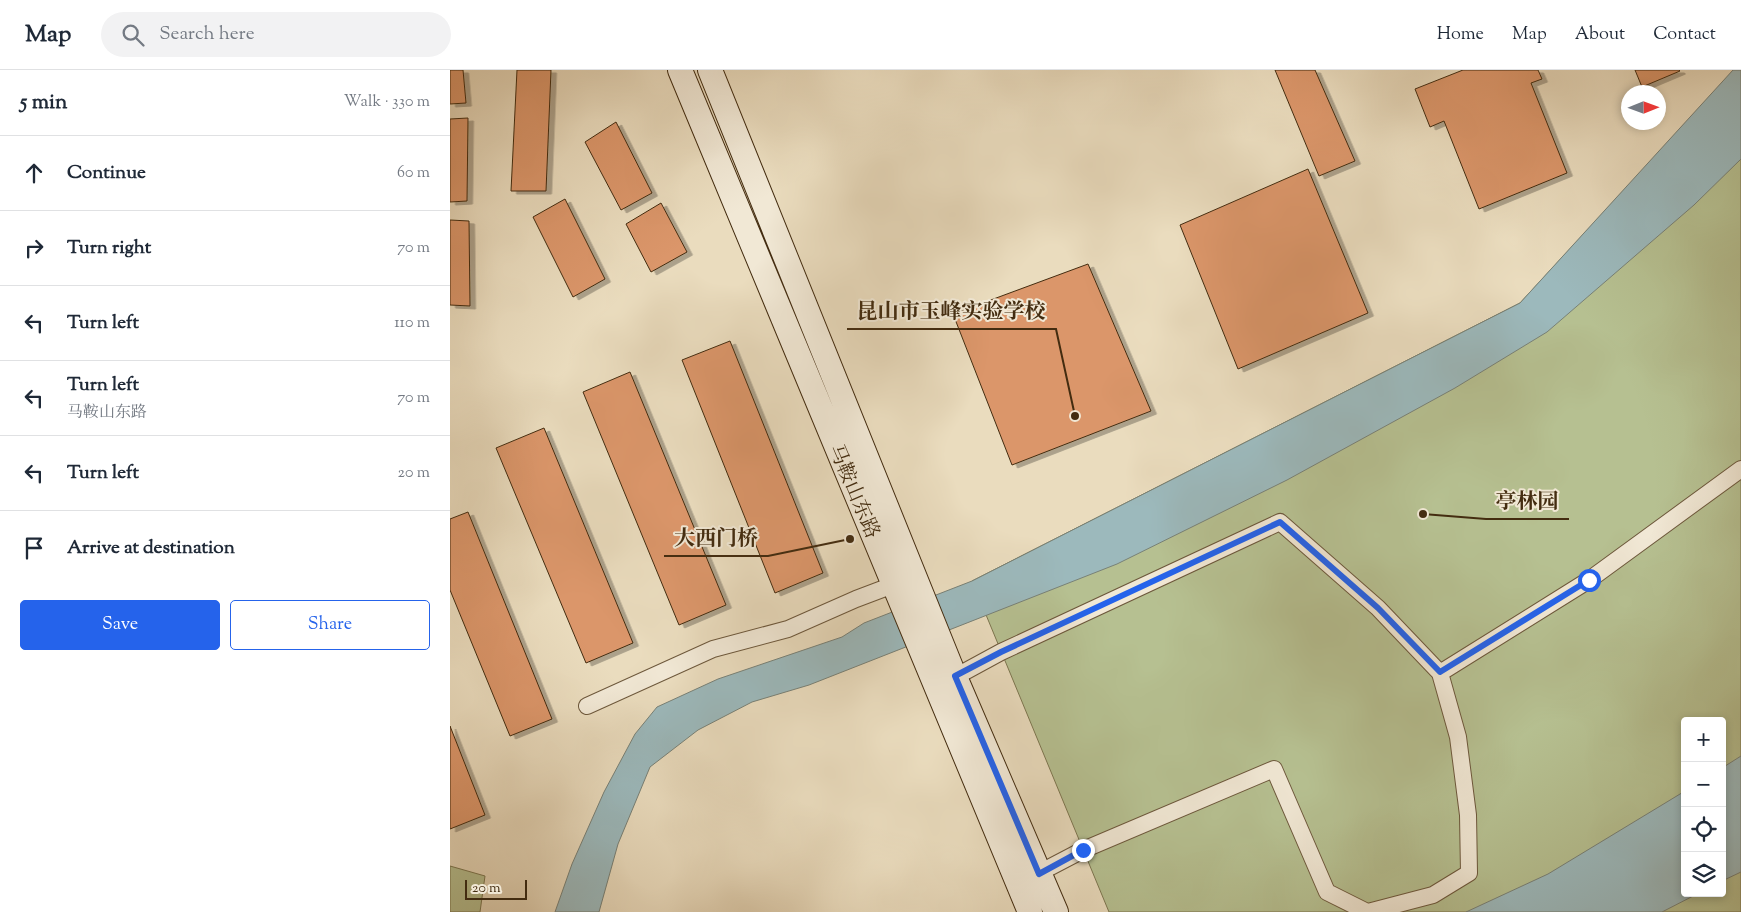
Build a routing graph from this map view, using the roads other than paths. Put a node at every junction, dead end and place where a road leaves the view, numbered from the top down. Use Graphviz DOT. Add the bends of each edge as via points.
graph roads {
  1 [pos="680,70"];
  2 [pos="710,70"];
  3 [pos="1741,469"];
  4 [pos="893,585"];
  5 [pos="1440,672"];
  6 [pos="955,676"];
  7 [pos="587,706"];
  8 [pos="1039,874"];
  9 [pos="1030,912"];
  10 [pos="1056,912"];
  11 [pos="1367,912"];
  1 -- 4 [label="main road, 马鞍山东路"];
  2 -- 6 [label="main road, 马鞍山东路"];
  3 -- 5 [label="street" via="1589,580"];
  4 -- 7 [label="street" via="788,629 713,649"];
  4 -- 9 [label="main road, 马鞍山东路"];
  5 -- 6 [label="street" via="1378,608 1280,522"];
  5 -- 11 [label="street" via="1458,737 1468,815 1469,873 1433,895"];
  6 -- 8 [label="main road, 马鞍山东路"];
  8 -- 10 [label="main road, 马鞍山东路"];
  8 -- 11 [label="street" via="1083,850 1274,769 1327,892"];
}
